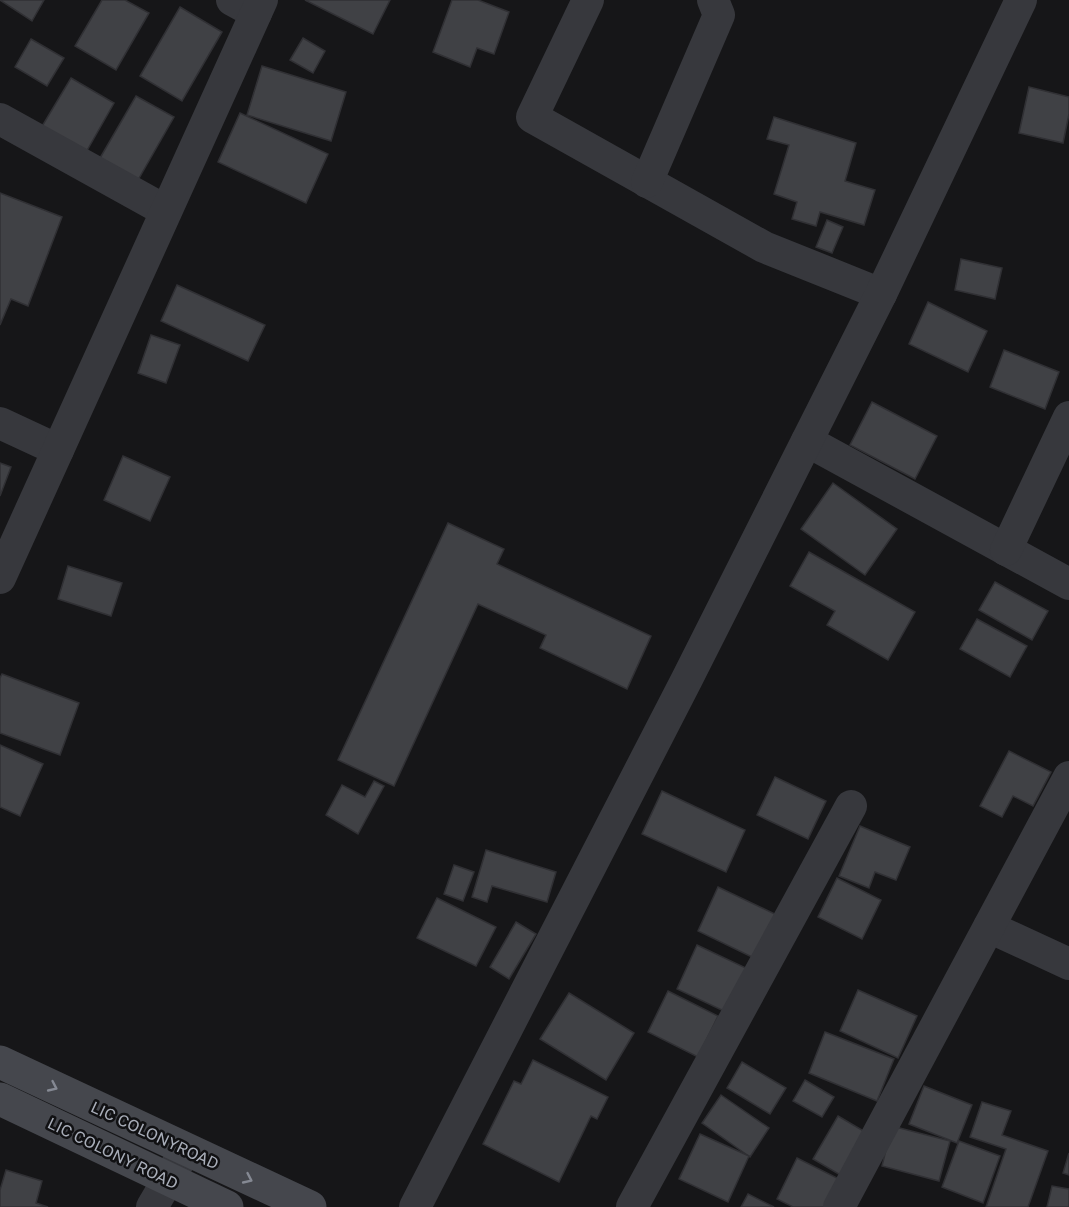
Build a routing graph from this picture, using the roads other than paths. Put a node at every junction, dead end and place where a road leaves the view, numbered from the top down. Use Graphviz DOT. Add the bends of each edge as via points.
graph roads {
  1 [pos="588,0"];
  2 [pos="713,0"];
  3 [pos="1021,0"];
  4 [pos="250,4"];
  5 [pos="0,119"];
  6 [pos="647,182"];
  7 [pos="166,211"];
  8 [pos="881,294"];
  9 [pos="1069,417"];
  10 [pos="0,423"];
  11 [pos="807,441"];
  12 [pos="58,450"];
  13 [pos="1006,550"];
  14 [pos="0,578"];
  15 [pos="1069,584"];
  16 [pos="1069,777"];
  17 [pos="851,806"];
  18 [pos="990,927"];
  19 [pos="1069,964"];
  20 [pos="0,1062"];
  21 [pos="0,1099"];
  22 [pos="185,1149"];
  23 [pos="168,1179"];
  24 [pos="152,1207"];
  25 [pos="227,1207"];
  26 [pos="310,1207"];
  27 [pos="415,1207"];
  28 [pos="632,1207"];
  29 [pos="839,1207"];
  1 -- 6 [label="street" via="532,117"];
  2 -- 6 [label="street" via="719,15"];
  3 -- 8 [label="street"];
  4 -- 7 [label="street"];
  5 -- 7 [label="street"];
  6 -- 8 [label="street" via="764,247"];
  7 -- 12 [label="street"];
  8 -- 11 [label="street"];
  9 -- 13 [label="street"];
  10 -- 12 [label="street"];
  11 -- 13 [label="street"];
  11 -- 27 [label="street"];
  12 -- 14 [label="street"];
  13 -- 15 [label="street"];
  16 -- 18 [label="street"];
  17 -- 28 [label="street"];
  18 -- 19 [label="street"];
  18 -- 29 [label="street"];
  20 -- 22 [label="main road, LIC COLONYROAD, one-way"];
  21 -- 23 [label="main road, LIC COLONY ROAD"];
  22 -- 23 [label="street"];
  22 -- 26 [label="main road, LIC COLONYROAD, one-way"];
  23 -- 24 [label="street"];
  23 -- 25 [label="main road, LIC COLONY ROAD"];
}
